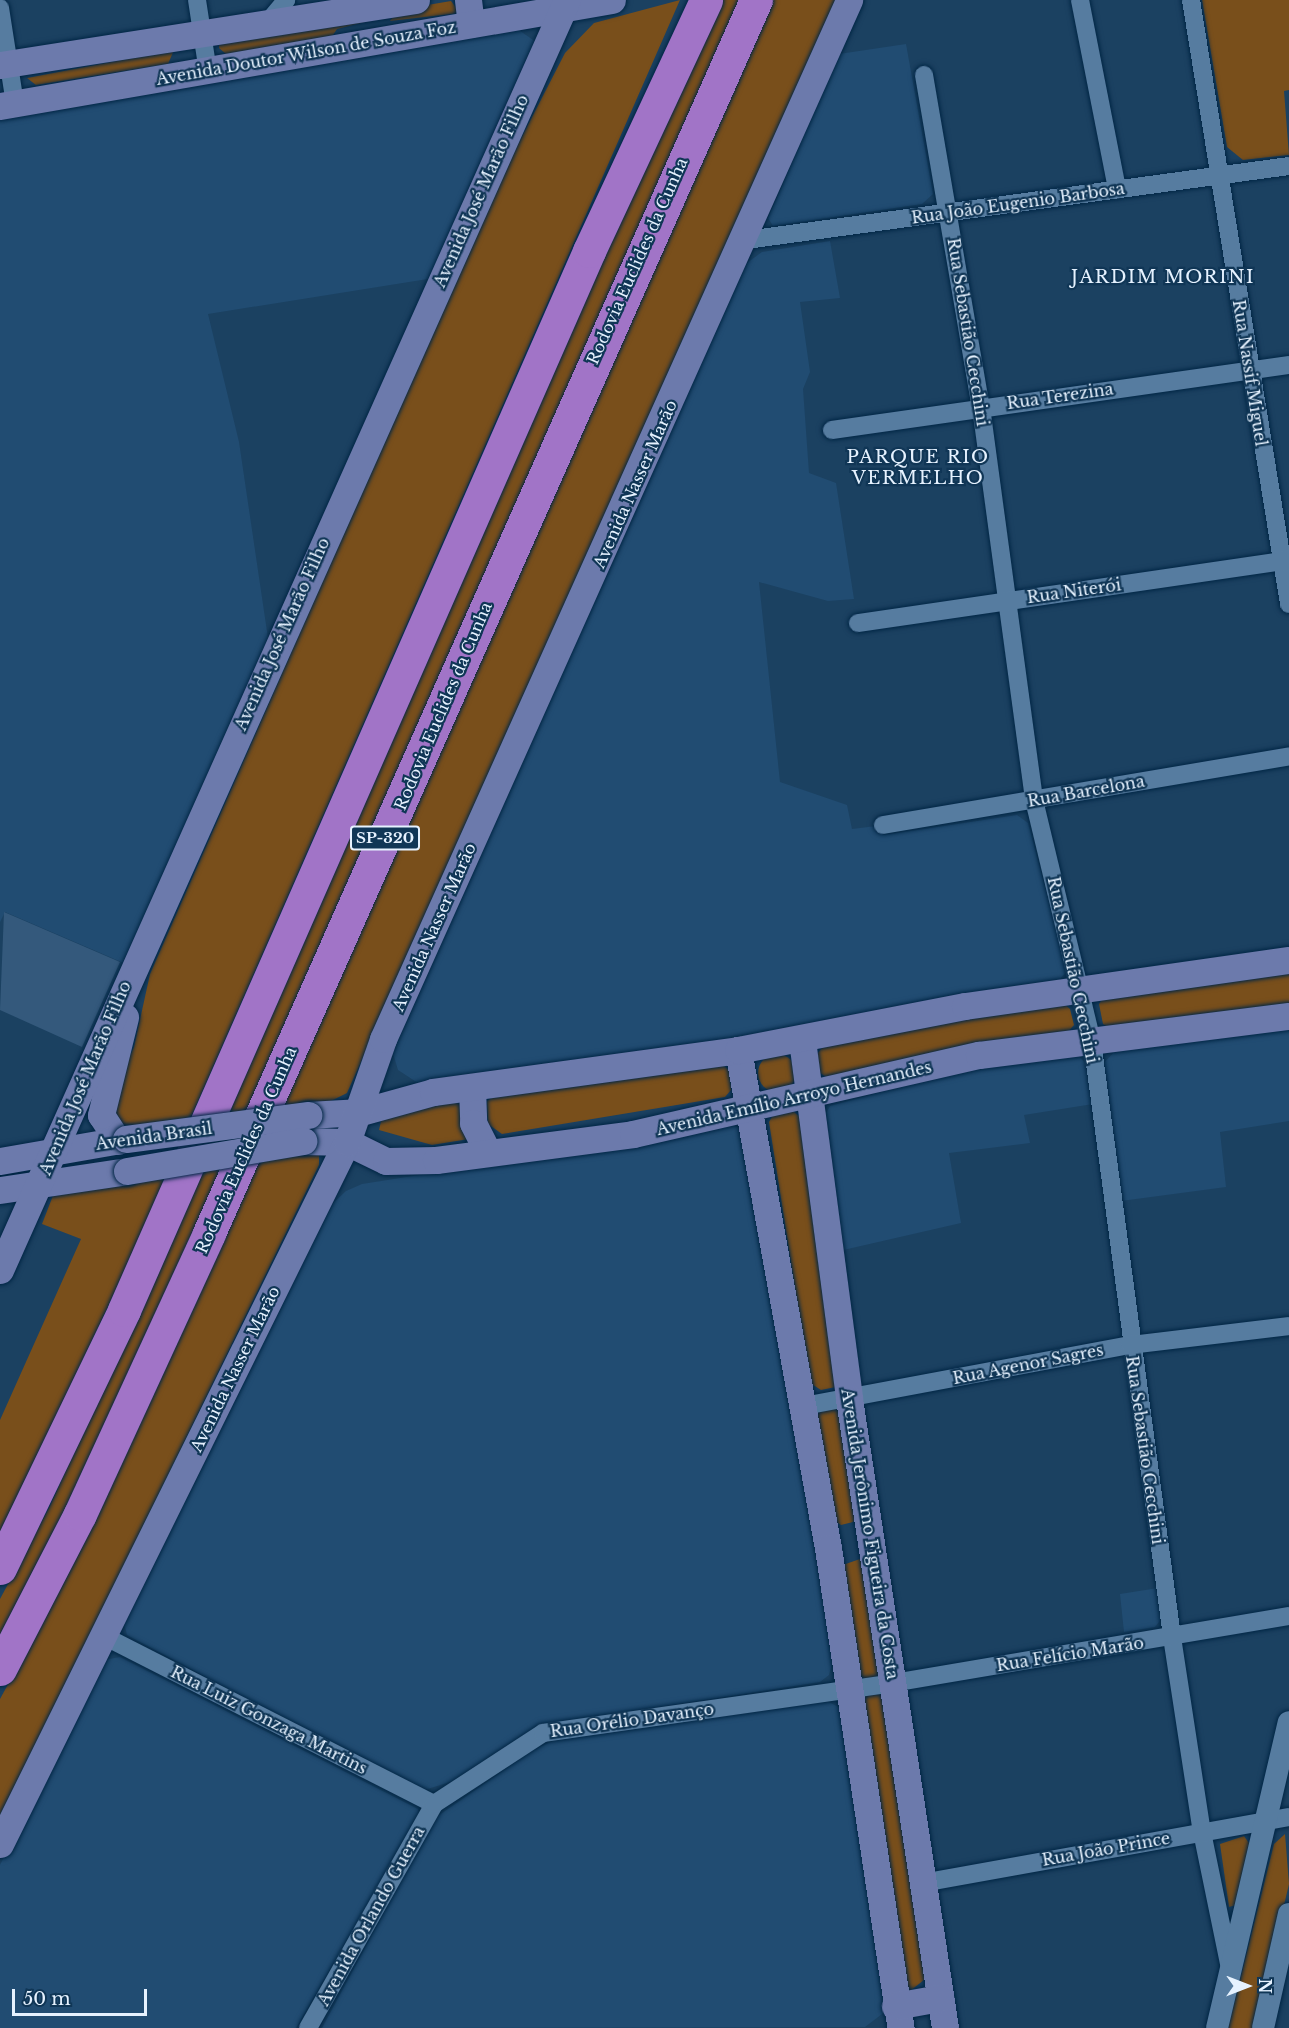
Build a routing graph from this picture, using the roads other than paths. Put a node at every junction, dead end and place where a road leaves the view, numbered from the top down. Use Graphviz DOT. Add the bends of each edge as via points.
graph roads {
  1 [pos="197,0"];
  2 [pos="286,0"];
  3 [pos="612,0"];
  4 [pos="706,0"];
  5 [pos="756,0"];
  6 [pos="849,0"];
  7 [pos="1080,0"];
  8 [pos="1191,0"];
  9 [pos="397,1"];
  10 [pos="565,6"];
  11 [pos="0,8"];
  12 [pos="469,12"];
  13 [pos="266,24"];
  14 [pos="202,34"];
  15 [pos="334,50"];
  16 [pos="5,65"];
  17 [pos="208,72"];
  18 [pos="924,75"];
  19 [pos="8,105"];
  20 [pos="1289,166"];
  21 [pos="1217,176"];
  22 [pos="1117,189"];
  23 [pos="948,213"];
  24 [pos="746,240"];
  25 [pos="1289,365"];
  26 [pos="1249,371"];
  27 [pos="981,407"];
  28 [pos="832,430"];
  29 [pos="1285,560"];
  30 [pos="1004,602"];
  31 [pos="1289,604"];
  32 [pos="858,623"];
  33 [pos="1289,756"];
  34 [pos="1034,800"];
  35 [pos="884,825"];
  36 [pos="152,921"];
  37 [pos="1289,960"];
  38 [pos="1080,988"];
  39 [pos="1289,1016"];
  40 [pos="802,1040"];
  41 [pos="1092,1041"];
  42 [pos="738,1050"];
  43 [pos="472,1087"];
  44 [pos="809,1096"];
  45 [pos="751,1110"];
  46 [pos="361,1112"];
  47 [pos="122,1140"];
  48 [pos="303,1141"];
  49 [pos="347,1142"];
  50 [pos="54,1150"];
  51 [pos="488,1152"];
  52 [pos="0,1161"];
  53 [pos="41,1181"];
  54 [pos="0,1190"];
  55 [pos="0,1270"];
  56 [pos="1289,1326"];
  57 [pos="1130,1345"];
  58 [pos="849,1399"];
  59 [pos="804,1406"];
  60 [pos="0,1568"];
  61 [pos="1289,1616"];
  62 [pos="104,1636"];
  63 [pos="1172,1637"];
  64 [pos="0,1670"];
  65 [pos="893,1683"];
  66 [pos="850,1688"];
  67 [pos="1289,1722"];
  68 [pos="434,1804"];
  69 [pos="1289,1817"];
  70 [pos="1265,1820"];
  71 [pos="1202,1832"];
  72 [pos="0,1844"];
  73 [pos="922,1883"];
  74 [pos="1289,1914"];
  75 [pos="1231,1974"];
  76 [pos="940,1998"];
  77 [pos="898,2017"];
  78 [pos="308,2028"];
  79 [pos="945,2028"];
  80 [pos="1217,2028"];
  81 [pos="1263,2028"];
  1 -- 14 [label="street"];
  2 -- 13 [label="street"];
  3 -- 10 [label="main road, Avenida Doutor Wilson de Souza Foz"];
  4 -- 60 [label="highway, SP-320" via="585,262 124,1310"];
  5 -- 64 [label="highway, Rodovia Euclides da Cunha / SP-320" via="209,1233 80,1514"];
  6 -- 24 [label="main road, Avenida Nasser Marão"];
  7 -- 22 [label="street"];
  8 -- 21 [label="street, Rua Nassif Miguel"];
  9 -- 13 [label="main road, Avenida Doutor Wilson de Souza Foz"];
  9 -- 15 [label="main road" via="378,29 344,35"];
  10 -- 12 [label="main road, Avenida Doutor Wilson de Souza Foz"];
  10 -- 36 [label="main road, Avenida José Marão Filho"];
  11 -- 16 [label="street"];
  12 -- 15 [label="main road, Avenida Doutor Wilson de Souza Foz"];
  13 -- 14 [label="main road, Avenida Doutor Wilson de Souza Foz"];
  14 -- 16 [label="main road, Avenida Doutor Wilson de Souza Foz"];
  14 -- 17 [label="street"];
  15 -- 17 [label="main road, Avenida Doutor Wilson de Souza Foz"];
  16 -- 19 [label="street"];
  17 -- 19 [label="main road, Avenida Doutor Wilson de Souza Foz"];
  18 -- 23 [label="street, Rua Sebastião Cecchini"];
  20 -- 21 [label="street, Rua João Eugenio Barbosa"];
  21 -- 22 [label="street, Rua João Eugenio Barbosa"];
  21 -- 26 [label="street, Rua Nassif Miguel"];
  22 -- 23 [label="street, Rua João Eugenio Barbosa"];
  23 -- 24 [label="street, Rua João Eugenio Barbosa"];
  23 -- 27 [label="street, Rua Sebastião Cecchini"];
  24 -- 46 [label="main road, Avenida Nasser Marão" via="383,1039"];
  25 -- 26 [label="street, Rua Terezina"];
  26 -- 27 [label="street, Rua Terezina"];
  26 -- 29 [label="street, Rua Nassif Miguel"];
  27 -- 28 [label="street, Rua Terezina"];
  27 -- 30 [label="street, Rua Sebastião Cecchini"];
  29 -- 30 [label="street, Rua Niterói"];
  29 -- 31 [label="street, Rua Nassif Miguel"];
  30 -- 32 [label="street, Rua Niterói"];
  30 -- 34 [label="street, Rua Sebastião Cecchini"];
  33 -- 34 [label="street, Rua Barcelona"];
  34 -- 35 [label="street, Rua Barcelona"];
  34 -- 38 [label="street, Rua Sebastião Cecchini"];
  36 -- 47 [label="main road" via="104,1088 101,1115"];
  36 -- 50 [label="main road, Avenida José Marão Filho"];
  37 -- 38 [label="main road"];
  38 -- 40 [label="main road"];
  38 -- 41 [label="street, Rua Sebastião Cecchini"];
  39 -- 41 [label="main road, Avenida Emílio Arroyo Hernandes"];
  40 -- 42 [label="main road"];
  40 -- 44 [label="main road, Avenida Jerônimo Figueira da Costa"];
  41 -- 44 [label="main road, Avenida Emílio Arroyo Hernandes" via="979,1055"];
  41 -- 57 [label="street, Rua Sebastião Cecchini"];
  42 -- 43 [label="main road"];
  42 -- 45 [label="main road"];
  43 -- 46 [label="main road"];
  43 -- 51 [label="main road" via="473,1123"];
  44 -- 45 [label="main road, Avenida Emílio Arroyo Hernandes"];
  44 -- 58 [label="main road, Avenida Jerônimo Figueira da Costa"];
  45 -- 51 [label="main road, Avenida Emílio Arroyo Hernandes" via="633,1134"];
  45 -- 59 [label="main road"];
  46 -- 47 [label="main road, Avenida Brasil, bridge" via="308,1115"];
  46 -- 49 [label="main road, Avenida Nasser Marão"];
  47 -- 50 [label="main road, Avenida Brasil"];
  48 -- 49 [label="main road, Avenida Emílio Arroyo Hernandes"];
  48 -- 53 [label="main road, Avenida Brasil, bridge" via="127,1171"];
  49 -- 51 [label="main road, Avenida Emílio Arroyo Hernandes" via="386,1161"];
  49 -- 62 [label="main road, Avenida Nasser Marão"];
  50 -- 52 [label="main road, Avenida Brasil"];
  50 -- 53 [label="main road, Avenida José Marão Filho"];
  53 -- 54 [label="main road, Avenida Brasil"];
  53 -- 55 [label="main road, Avenida José Marão Filho"];
  56 -- 57 [label="street, Rua Agenor Sagres"];
  57 -- 58 [label="street, Rua Agenor Sagres"];
  57 -- 63 [label="street, Rua Sebastião Cecchini"];
  58 -- 59 [label="street, Rua Agenor Sagres"];
  58 -- 65 [label="main road, Avenida Jerônimo Figueira da Costa"];
  59 -- 66 [label="main road"];
  61 -- 63 [label="street, Rua Felício Marão"];
  62 -- 68 [label="street, Rua Luiz Gonzaga Martins"];
  62 -- 72 [label="main road, Avenida Nasser Marão"];
  63 -- 65 [label="street, Rua Felício Marão"];
  63 -- 71 [label="street, Rua Sebastião Cecchini"];
  65 -- 66 [label="street, Rua Felício Marão"];
  65 -- 73 [label="main road, Avenida Jerônimo Figueira da Costa"];
  66 -- 68 [label="street, Rua Orélio Davanço" via="543,1733"];
  66 -- 77 [label="main road"];
  67 -- 70 [label="street"];
  68 -- 78 [label="street, Avenida Orlando Guerra"];
  69 -- 70 [label="street, Rua João Prince"];
  70 -- 71 [label="street, Rua João Prince"];
  70 -- 75 [label="street"];
  71 -- 73 [label="street, Rua João Prince"];
  71 -- 75 [label="street, Rua Sebastião Cecchini"];
  73 -- 76 [label="main road, Avenida Jerônimo Figueira da Costa"];
  74 -- 81 [label="street"];
  75 -- 80 [label="street"];
  76 -- 77 [label="main road"];
  76 -- 79 [label="main road, Avenida Jerônimo Figueira da Costa"];
}
